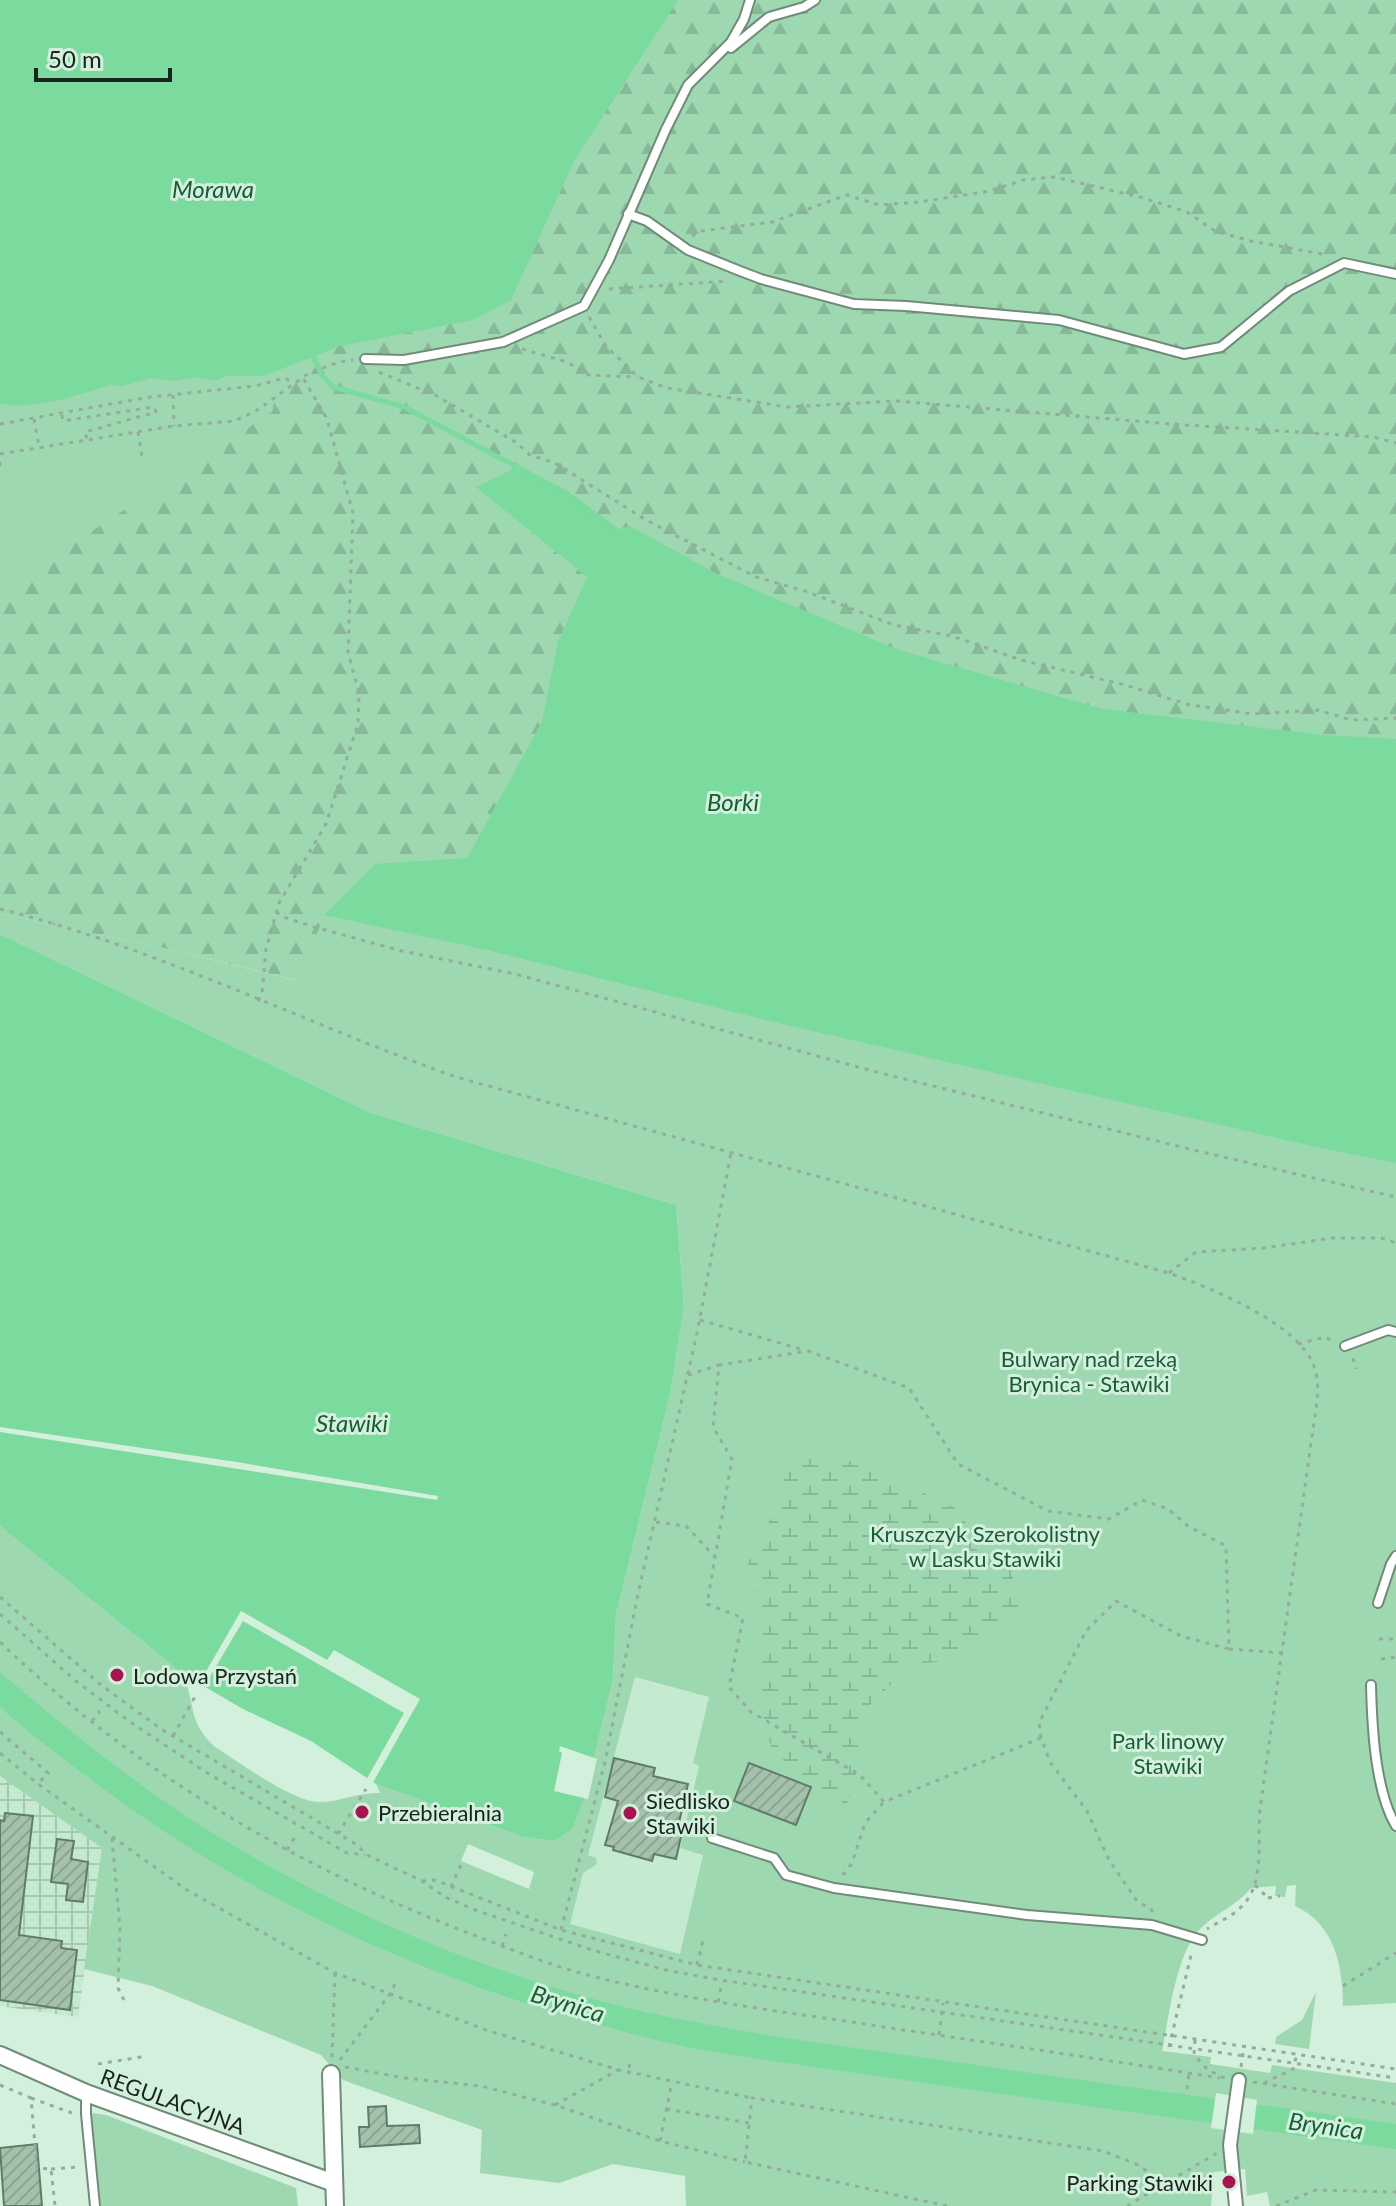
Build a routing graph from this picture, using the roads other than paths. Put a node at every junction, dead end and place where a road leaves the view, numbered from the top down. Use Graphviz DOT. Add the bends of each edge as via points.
graph roads {
  1 [pos="750,0"];
  2 [pos="815,0"];
  3 [pos="714,61"];
  4 [pos="628,214"];
  5 [pos="1396,274"];
  6 [pos="365,359"];
  7 [pos="1396,1332"];
  8 [pos="1345,1346"];
  9 [pos="1396,1556"];
  10 [pos="1378,1603"];
  11 [pos="1371,1685"];
  12 [pos="1396,1826"];
  13 [pos="712,1838"];
  14 [pos="1200,1939"];
  15 [pos="0,2055"];
  16 [pos="331,2074"];
  17 [pos="1240,2075"];
  18 [pos="86,2093"];
  19 [pos="334,2183"];
  20 [pos="95,2206"];
  21 [pos="335,2206"];
  22 [pos="1236,2206"];
  1 -- 3 [label="lane" via="731,42"];
  2 -- 3 [label="lane" via="769,17"];
  3 -- 4 [label="lane" via="688,85"];
  4 -- 5 [label="lane" via="688,250 761,279 854,304 1059,320 1184,354 1221,347 1289,291 1344,263"];
  4 -- 6 [label="lane" via="584,306 503,342 404,360"];
  7 -- 8 [label="lane" via="1388,1330"];
  9 -- 10 [label="lane"];
  11 -- 12 [label="lane" via="1385,1800"];
  13 -- 14 [label="lane" via="774,1858 786,1875 834,1888 1027,1915 1152,1925"];
  15 -- 18 [label="street, REGULACYJNA"];
  16 -- 19 [label="street"];
  17 -- 22 [label="street" via="1230,2145"];
  18 -- 19 [label="street, REGULACYJNA"];
  18 -- 20 [label="lane"];
  19 -- 21 [label="street"];
}
